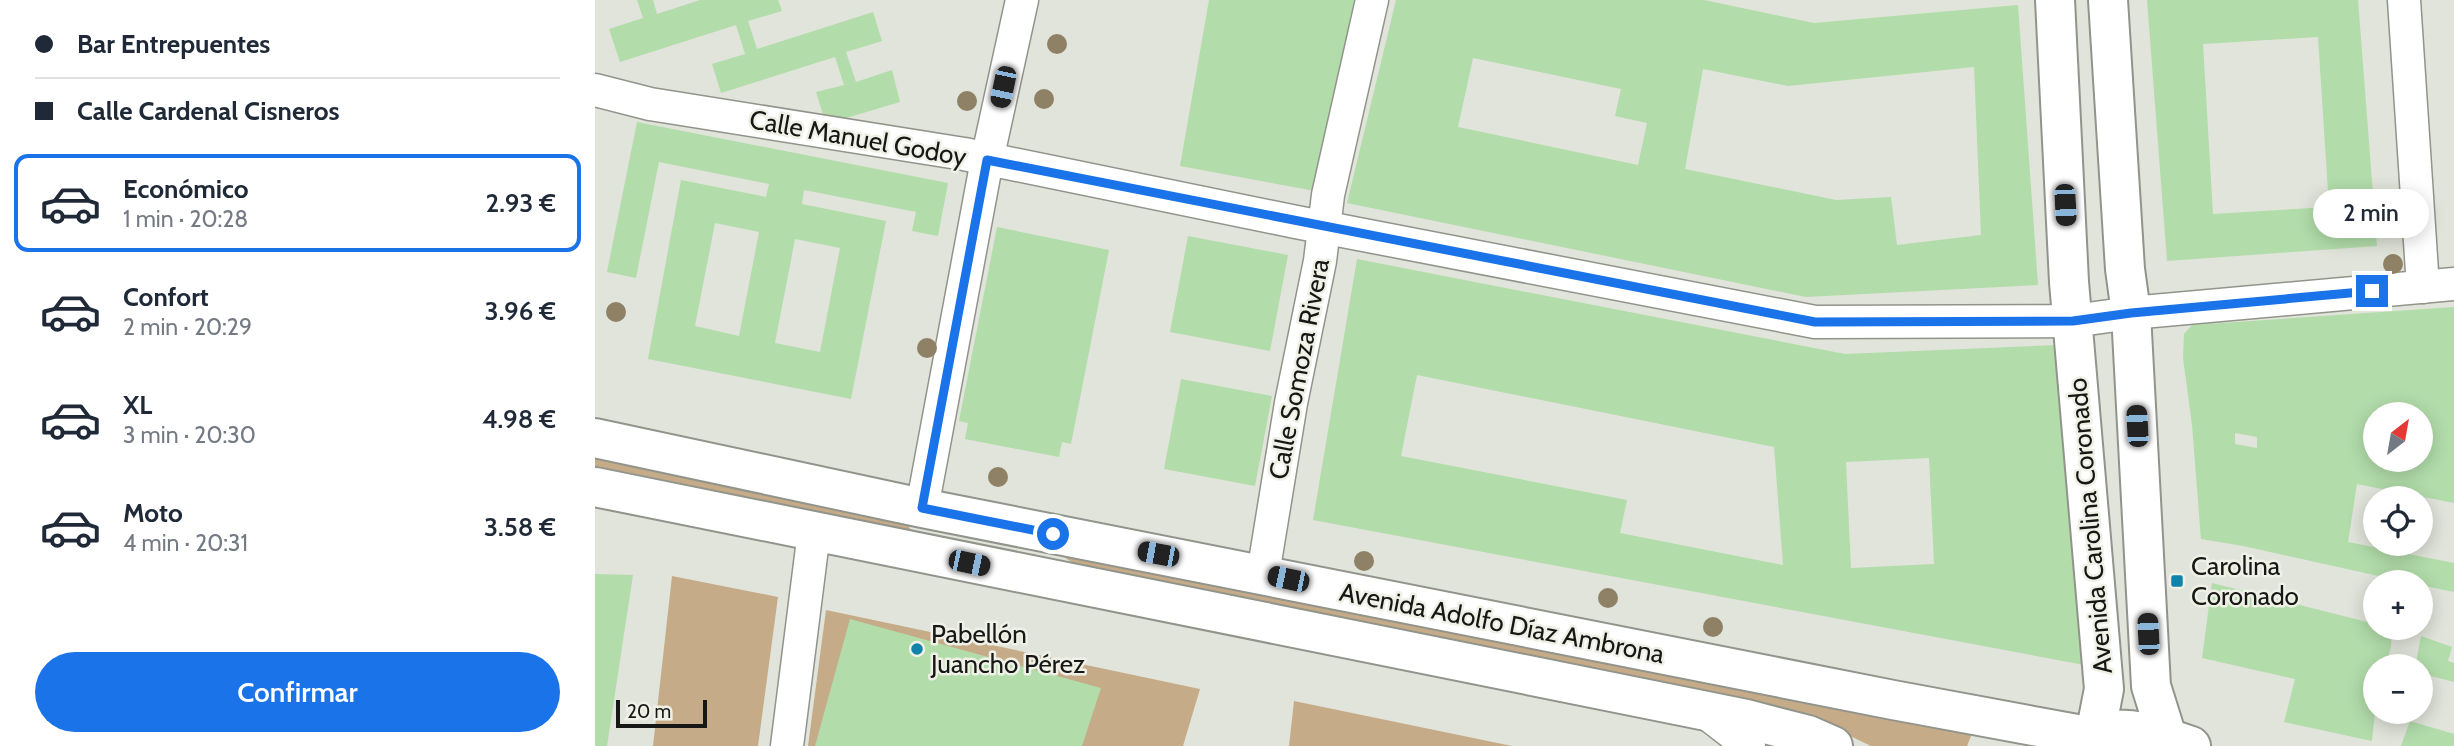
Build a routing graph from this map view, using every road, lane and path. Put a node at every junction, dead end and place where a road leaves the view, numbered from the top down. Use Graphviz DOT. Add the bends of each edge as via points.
graph roads {
  1 [pos="1022,0"];
  2 [pos="1371,0"];
  3 [pos="2055,0"];
  4 [pos="2108,0"];
  5 [pos="2404,0"];
  6 [pos="595,90"];
  7 [pos="987,160"];
  8 [pos="1325,228"];
  9 [pos="2454,284"];
  10 [pos="2423,287"];
  11 [pos="2131,313"];
  12 [pos="2073,321"];
  13 [pos="595,438"];
  14 [pos="595,487"];
  15 [pos="922,508"];
  16 [pos="814,532"];
  17 [pos="1263,574"];
  18 [pos="1097,589"];
  19 [pos="1701,709"];
  20 [pos="2078,737"];
  21 [pos="2179,742"];
  22 [pos="786,746"];
  23 [pos="1749,746"];
  24 [pos="1833,746"];
  1 -- 7 [label="street"];
  2 -- 8 [label="street, Calle Somoza Rivera" via="1328,195"];
  3 -- 12 [label="main road, Avenida Carolina Coronado"];
  4 -- 11 [label="main road, Avenida Carolina Coronado"];
  5 -- 10 [label="street"];
  6 -- 7 [label="street, Calle Manuel Godoy" via="650,104"];
  7 -- 8 [label="street, Calle Manuel Godoy"];
  7 -- 15 [label="street"];
  8 -- 12 [label="street, Calle Manuel Godoy" via="1815,322"];
  8 -- 17 [label="street, Calle Somoza Rivera"];
  9 -- 10 [label="street"];
  10 -- 11 [label="street"];
  11 -- 12 [label="street"];
  11 -- 21 [label="main road, Avenida Carolina Coronado" via="2151,686"];
  12 -- 20 [label="main road, Avenida Carolina Coronado" via="2104,689"];
  13 -- 15 [label="main road, Avenida Adolfo Díaz Ambrona"];
  14 -- 16 [label="main road, Avenida Adolfo Díaz Ambrona"];
  15 -- 17 [label="main road, Avenida Adolfo Díaz Ambrona"];
  15 -- 18 [label="main road" via="928,528 946,541 1052,564"];
  16 -- 18 [label="main road, Avenida Adolfo Díaz Ambrona"];
  16 -- 22 [label="street"];
  17 -- 20 [label="main road, Avenida Adolfo Díaz Ambrona"];
  18 -- 19 [label="main road, Avenida Adolfo Díaz Ambrona"];
  19 -- 23 [label="street"];
  19 -- 24 [label="main road, Avenida Adolfo Díaz Ambrona" via="1808,735"];
  20 -- 21 [label="main road, Avenida Adolfo Díaz Ambrona" via="2118,729"];
}
